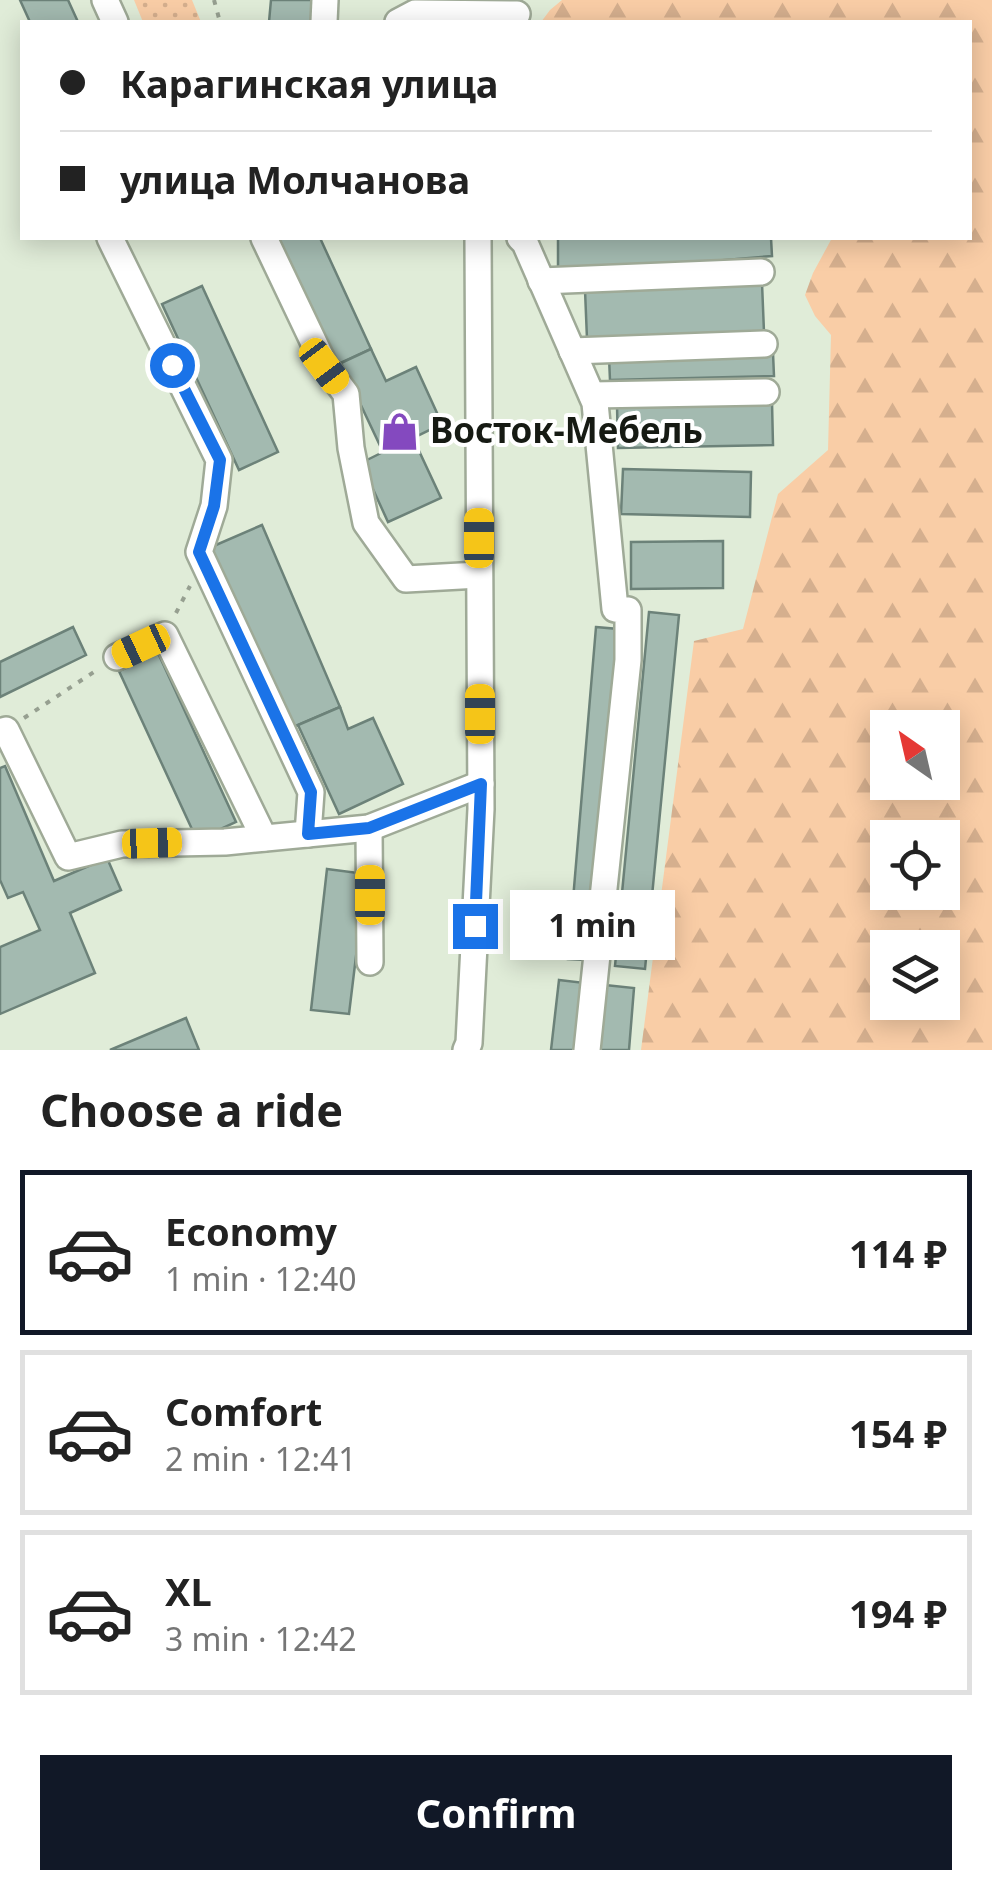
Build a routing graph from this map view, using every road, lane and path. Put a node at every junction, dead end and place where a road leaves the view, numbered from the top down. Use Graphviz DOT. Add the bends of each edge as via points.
graph roads {
  1 [pos="410,12"];
  2 [pos="518,12"];
  3 [pos="111,240"];
  4 [pos="265,240"];
  5 [pos="478,240"];
  6 [pos="521,240"];
  7 [pos="760,272"];
  8 [pos="541,281"];
  9 [pos="764,344"];
  10 [pos="572,351"];
  11 [pos="766,392"];
  12 [pos="592,395"];
  13 [pos="202,573"];
  14 [pos="480,575"];
  15 [pos="165,635"];
  16 [pos="117,658"];
  17 [pos="3,731"];
  18 [pos="481,784"];
  19 [pos="369,828"];
  20 [pos="308,834"];
  21 [pos="264,838"];
  22 [pos="370,962"];
  23 [pos="466,1050"];
  24 [pos="586,1050"];
  1 -- 2 [label="street"];
  3 -- 13 [label="street" via="220,460 199,552"];
  4 -- 14 [label="street" via="324,366 346,394 366,523 406,579"];
  5 -- 14 [label="street"];
  6 -- 8 [label="street"];
  7 -- 8 [label="street"];
  8 -- 10 [label="street"];
  9 -- 10 [label="street"];
  10 -- 12 [label="street"];
  11 -- 12 [label="street"];
  12 -- 24 [label="street" via="615,610 628,610 628,643"];
  13 -- 15 [label="path"];
  13 -- 20 [label="street" via="311,792"];
  14 -- 18 [label="street"];
  15 -- 16 [label="street"];
  15 -- 21 [label="street"];
  16 -- 17 [label="path"];
  17 -- 21 [label="street" via="68,857 122,844"];
  18 -- 19 [label="street"];
  18 -- 23 [label="street"];
  19 -- 20 [label="street"];
  19 -- 22 [label="street"];
  20 -- 21 [label="street"];
}
